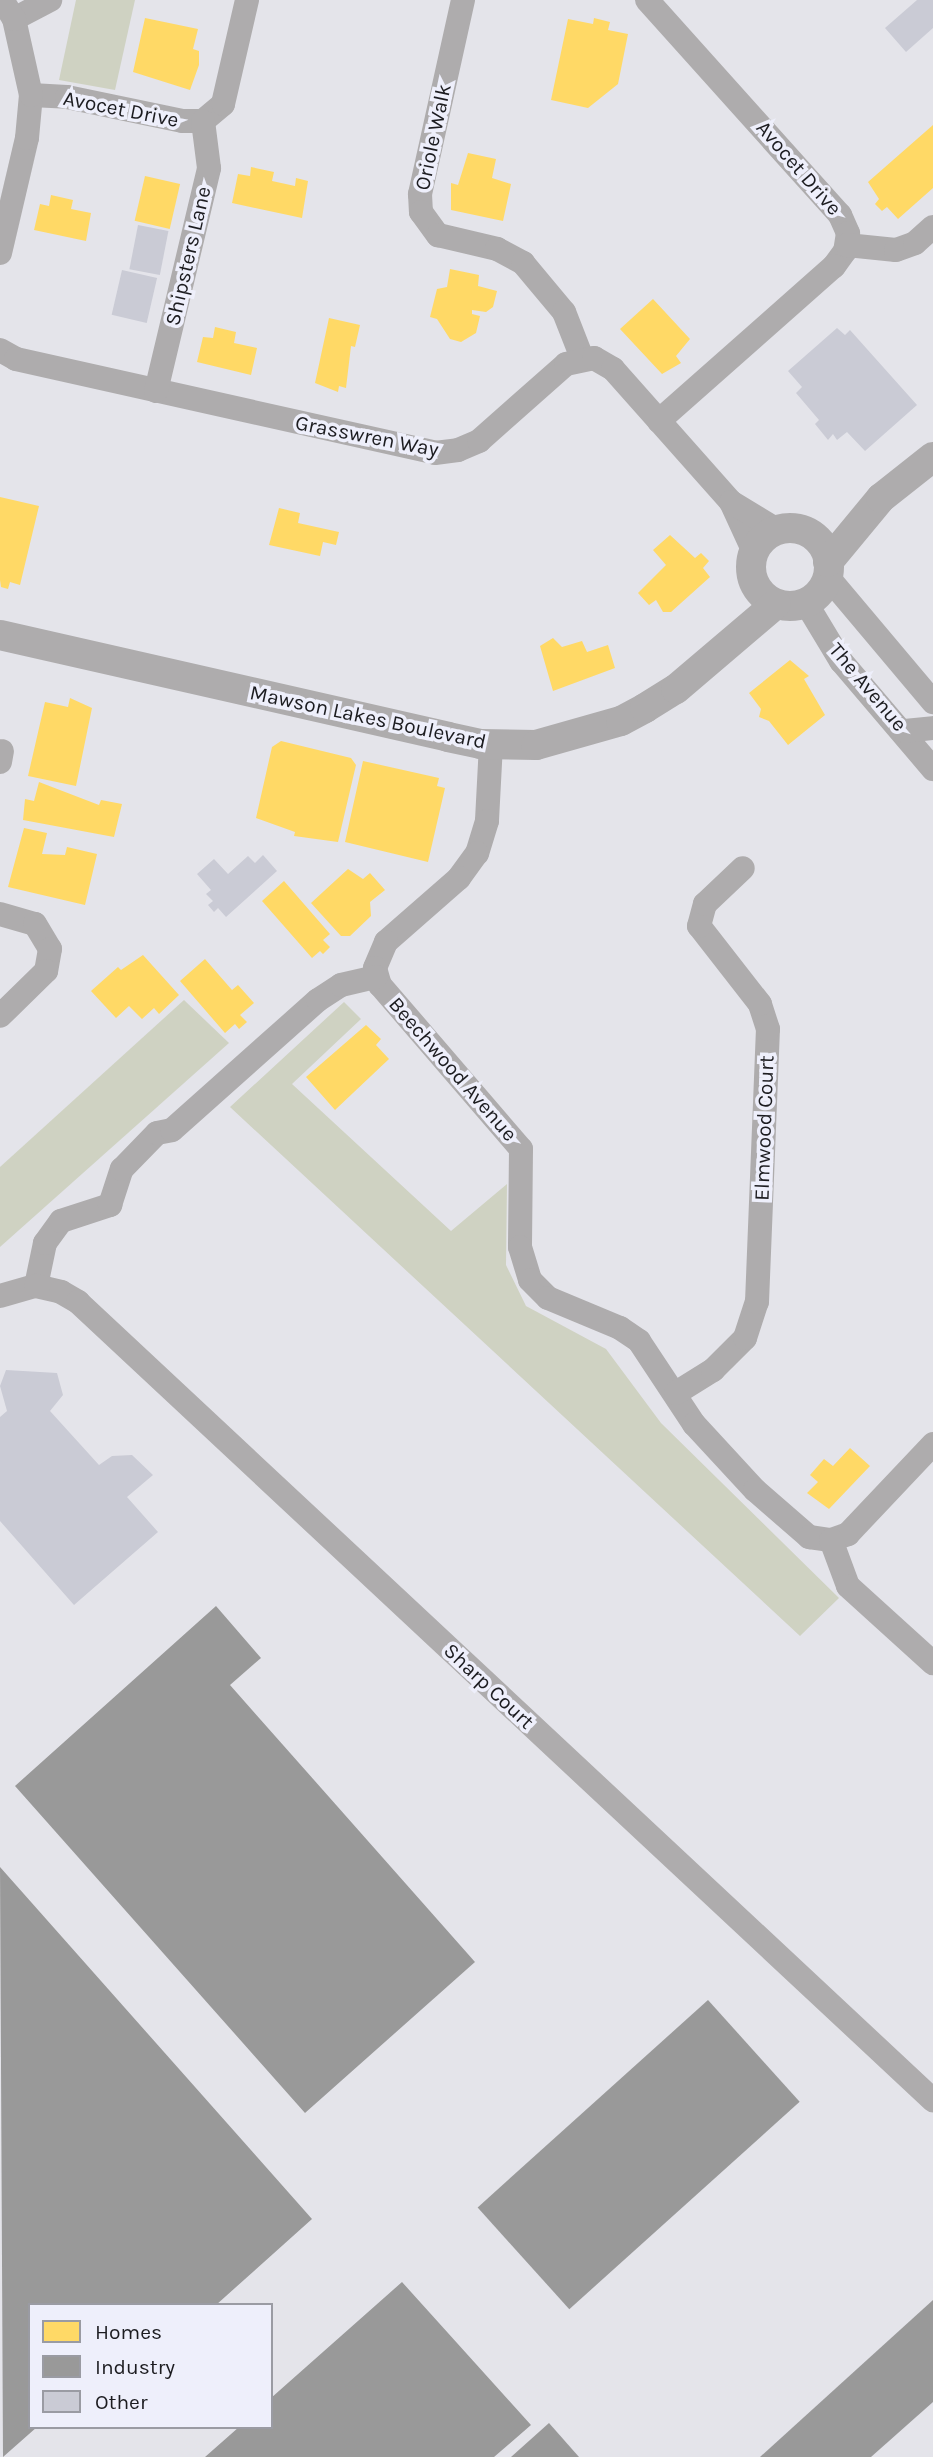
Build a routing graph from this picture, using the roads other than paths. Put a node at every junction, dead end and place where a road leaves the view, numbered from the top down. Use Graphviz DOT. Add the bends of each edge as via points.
graph roads {
  1 [pos="50,0"];
  2 [pos="247,0"];
  3 [pos="463,0"];
  4 [pos="647,0"];
  5 [pos="8,10"];
  6 [pos="31,95"];
  7 [pos="203,121"];
  8 [pos="933,227"];
  9 [pos="847,245"];
  10 [pos="0,253"];
  11 [pos="0,350"];
  12 [pos="582,358"];
  13 [pos="156,391"];
  14 [pos="659,421"];
  15 [pos="933,457"];
  16 [pos="881,498"];
  17 [pos="731,502"];
  18 [pos="789,530"];
  19 [pos="753,565"];
  20 [pos="828,569"];
  21 [pos="806,603"];
  22 [pos="776,604"];
  23 [pos="0,635"];
  24 [pos="716,652"];
  25 [pos="933,702"];
  26 [pos="933,729"];
  27 [pos="905,731"];
  28 [pos="491,744"];
  29 [pos="933,769"];
  30 [pos="743,868"];
  31 [pos="0,914"];
  32 [pos="376,977"];
  33 [pos="0,1016"];
  34 [pos="36,1286"];
  35 [pos="0,1296"];
  36 [pos="676,1393"];
  37 [pos="933,1444"];
  38 [pos="831,1540"];
  39 [pos="933,1664"];
  40 [pos="933,2100"];
  1 -- 5 [label="street"];
  2 -- 7 [label="street, Avocet Drive" via="223,104"];
  3 -- 12 [label="street, Oriole Walk" via="420,194 421,212 438,234 497,249 523,263 564,312"];
  4 -- 9 [label="street, Avocet Drive" via="840,215"];
  5 -- 6 [label="street"];
  6 -- 7 [label="street, Avocet Drive"];
  6 -- 10 [label="street" via="27,138"];
  7 -- 13 [label="street, Shipsters Lane" via="209,168"];
  8 -- 9 [label="street" via="915,243 896,250"];
  9 -- 14 [label="street, Avocet Drive" via="834,266"];
  11 -- 13 [label="street, Grasswren Way" via="16,359"];
  12 -- 13 [label="street, Grasswren Way" via="566,364 479,441 448,453"];
  12 -- 14 [label="street" via="594,358 613,369"];
  14 -- 17 [label="street"];
  15 -- 16 [label="street"];
  16 -- 18 [label="street" via="844,516"];
  16 -- 20 [label="street"];
  17 -- 18 [label="street"];
  17 -- 19 [label="street"];
  18 -- 19 [label="street" via="762,539"];
  18 -- 20 [label="street" via="821,544"];
  19 -- 22 [label="street" via="762,596"];
  19 -- 24 [label="street, Mawson Lakes Boulevard"];
  20 -- 21 [label="street" via="817,596"];
  20 -- 25 [label="street, The Avenue"];
  21 -- 22 [label="street"];
  21 -- 27 [label="street, The Avenue" via="841,661"];
  22 -- 24 [label="street, Mawson Lakes Boulevard"];
  23 -- 28 [label="street, Mawson Lakes Boulevard"];
  24 -- 28 [label="street, Mawson Lakes Boulevard" via="676,689 621,721 536,745"];
  26 -- 27 [label="street"];
  27 -- 29 [label="street, The Avenue"];
  28 -- 32 [label="street, Beechwood Avenue" via="487,821 477,853 459,878 386,942 375,960"];
  30 -- 36 [label="street, Elmwood Court" via="705,904 699,926 760,1004 768,1029 757,1302 745,1338 713,1370"];
  31 -- 33 [label="street" via="35,924 50,949 46,971"];
  32 -- 34 [label="street, Beechwood Avenue" via="335,989 172,1130 157,1133 122,1169 110,1205 61,1221 45,1243"];
  32 -- 36 [label="street, Beechwood Avenue" via="518,1143 524,1161 520,1247 532,1283 559,1304 620,1328 639,1341"];
  34 -- 35 [label="street"];
  34 -- 40 [label="street, Sharp Court" via="78,1302"];
  36 -- 38 [label="street, Beechwood Avenue" via="694,1424 755,1490 802,1533"];
  37 -- 38 [label="street" via="856,1527"];
  38 -- 39 [label="street" via="848,1586"];
}
